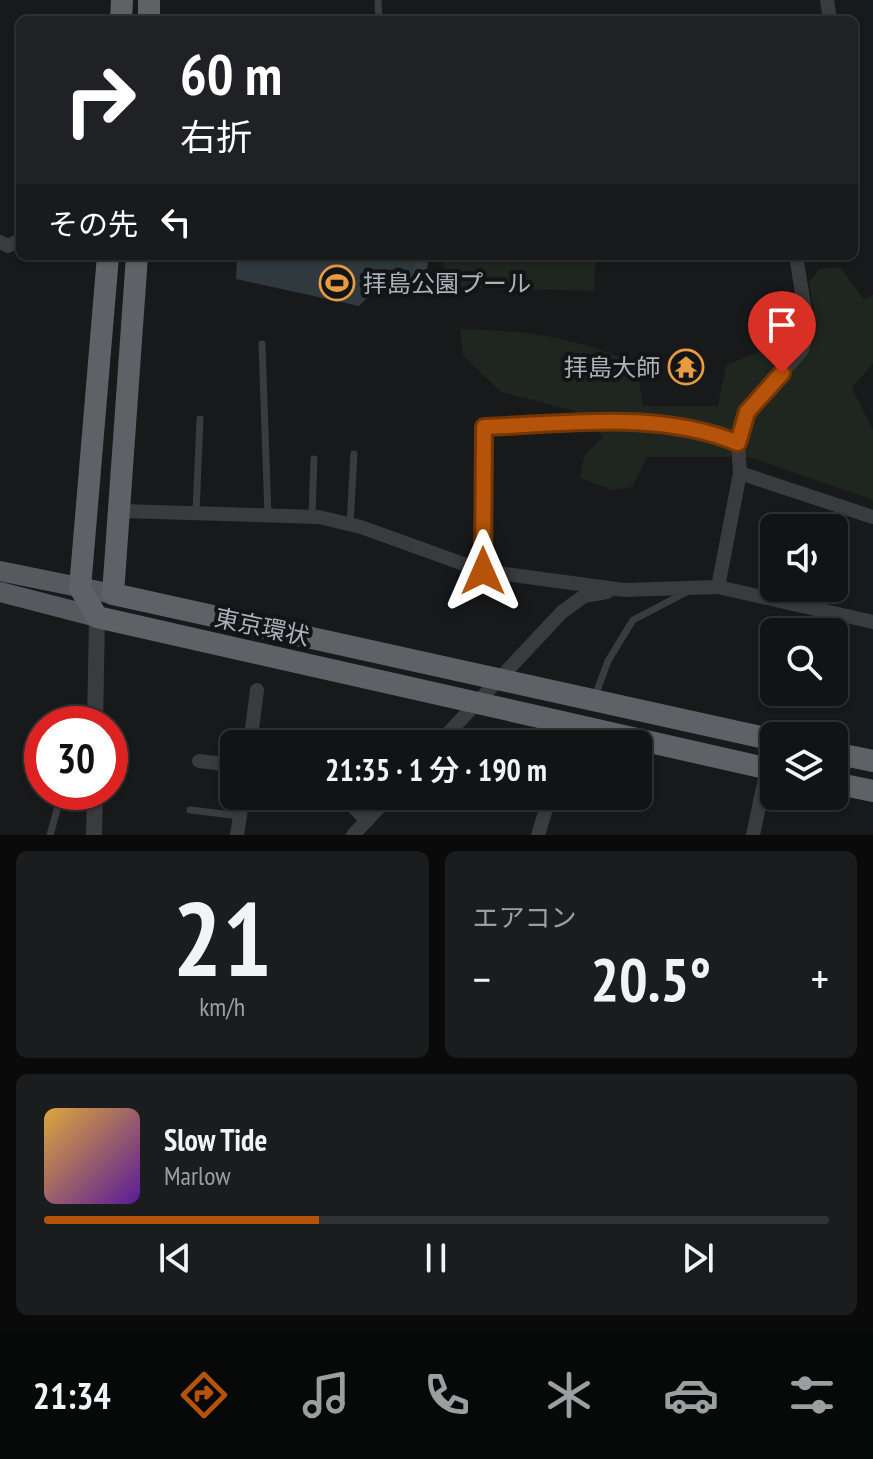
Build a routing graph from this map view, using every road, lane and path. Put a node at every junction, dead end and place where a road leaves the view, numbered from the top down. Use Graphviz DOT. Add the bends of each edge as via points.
graph roads {
  1 [pos="108,260"];
  2 [pos="137,260"];
  3 [pos="421,260"];
  4 [pos="797,260"];
  5 [pos="419,290"];
  6 [pos="262,344"];
  7 [pos="200,419"];
  8 [pos="738,443"];
  9 [pos="354,454"];
  10 [pos="314,459"];
  11 [pos="740,473"];
  12 [pos="121,511"];
  13 [pos="196,515"];
  14 [pos="268,516"];
  15 [pos="312,516"];
  16 [pos="873,517"];
  17 [pos="350,524"];
  18 [pos="0,571"];
  19 [pos="483,571"];
  20 [pos="718,587"];
  21 [pos="80,588"];
  22 [pos="692,589"];
  23 [pos="624,590"];
  24 [pos="0,592"];
  25 [pos="113,594"];
  26 [pos="97,617"];
  27 [pos="873,622"];
  28 [pos="498,678"];
  29 [pos="257,690"];
  30 [pos="594,698"];
  31 [pos="478,701"];
  32 [pos="95,706"];
  33 [pos="252,730"];
  34 [pos="451,730"];
  35 [pos="560,730"];
  36 [pos="760,737"];
  37 [pos="652,749"];
  38 [pos="848,756"];
  39 [pos="199,761"];
  40 [pos="873,761"];
  41 [pos="220,763"];
  42 [pos="760,768"];
  43 [pos="848,786"];
  44 [pos="873,791"];
  45 [pos="760,808"];
  46 [pos="57,810"];
  47 [pos="95,810"];
  48 [pos="190,810"];
  49 [pos="241,810"];
  50 [pos="356,810"];
  51 [pos="377,810"];
  52 [pos="546,810"];
  53 [pos="240,816"];
  54 [pos="367,821"];
  55 [pos="50,835"];
  56 [pos="94,835"];
  57 [pos="237,835"];
  58 [pos="353,835"];
  59 [pos="538,835"];
  60 [pos="753,835"];
  1 -- 21 [label="highway"];
  2 -- 12 [label="highway"];
  3 -- 5 [label="street"];
  4 -- 8 [label="street" via="808,329 802,350 747,412"];
  6 -- 14 [label="lane"];
  7 -- 13 [label="lane"];
  8 -- 11 [label="street"];
  8 -- 19 [label="street" via="712,432 637,421 484,427"];
  9 -- 17 [label="lane"];
  10 -- 15 [label="lane"];
  11 -- 16 [label="street"];
  11 -- 20 [label="street"];
  12 -- 13 [label="street"];
  12 -- 25 [label="highway"];
  13 -- 14 [label="street"];
  14 -- 15 [label="street"];
  15 -- 17 [label="street"];
  17 -- 19 [label="street"];
  18 -- 21 [label="main road"];
  19 -- 23 [label="street"];
  20 -- 22 [label="street"];
  20 -- 27 [label="street"];
  21 -- 25 [label="main road"];
  21 -- 26 [label="highway"];
  22 -- 23 [label="street"];
  22 -- 30 [label="lane" via="633,620 608,661"];
  23 -- 28 [label="street" via="584,596"];
  24 -- 26 [label="main road"];
  25 -- 26 [label="highway"];
  25 -- 28 [label="highway, 東京環状"];
  26 -- 31 [label="highway, 東京環状"];
  26 -- 32 [label="street"];
  28 -- 30 [label="highway, 東京環状"];
  28 -- 31 [label="street"];
  29 -- 33 [label="street"];
  30 -- 36 [label="highway, 東京環状"];
  31 -- 34 [label="street"];
  31 -- 35 [label="highway, 東京環状"];
  37 -- 42 [label="highway, 東京環状"];
  38 -- 40 [label="highway"];
  39 -- 41 [label="street"];
  43 -- 44 [label="highway"];
  45 -- 60 [label="street"];
  46 -- 55 [label="lane"];
  47 -- 56 [label="street"];
  48 -- 53 [label="lane"];
  49 -- 53 [label="street"];
  50 -- 54 [label="street"];
  51 -- 54 [label="street"];
  52 -- 59 [label="street"];
  53 -- 57 [label="street"];
  54 -- 58 [label="street"];
}
